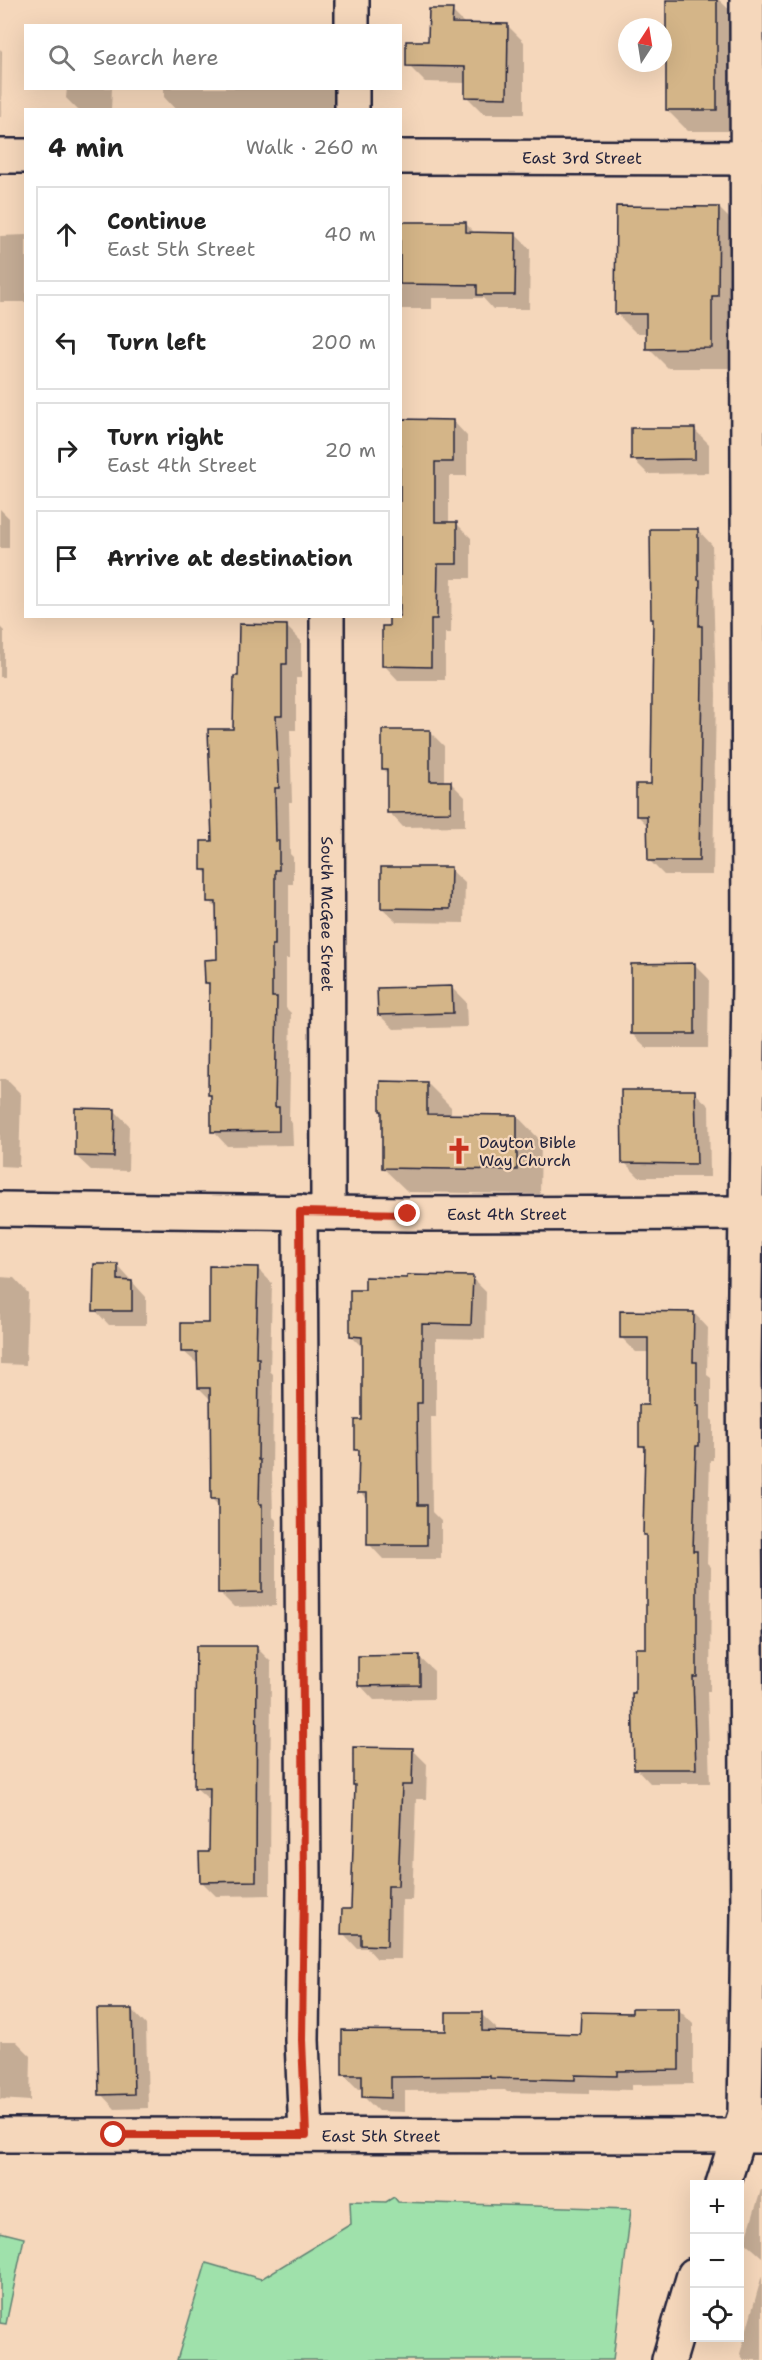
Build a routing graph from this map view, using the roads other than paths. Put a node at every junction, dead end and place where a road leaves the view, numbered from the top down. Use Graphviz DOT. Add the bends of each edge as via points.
graph roads {
  1 [pos="352,0"];
  2 [pos="747,0"];
  3 [pos="352,24"];
  4 [pos="352,90"];
  5 [pos="352,108"];
  6 [pos="0,156"];
  7 [pos="24,156"];
  8 [pos="402,157"];
  9 [pos="754,158"];
  10 [pos="327,618"];
  11 [pos="0,1209"];
  12 [pos="314,1212"];
  13 [pos="754,1213"];
  14 [pos="0,2135"];
  15 [pos="306,2135"];
  16 [pos="751,2136"];
  17 [pos="725,2180"];
  18 [pos="690,2288"];
  19 [pos="669,2360"];
  1 -- 3 [label="street"];
  2 -- 9 [label="street"];
  4 -- 5 [label="street"];
  6 -- 7 [label="street"];
  8 -- 9 [label="street, East 3rd Street"];
  9 -- 13 [label="street" via="749,979"];
  10 -- 12 [label="street, South McGee Street"];
  11 -- 12 [label="street, East 4th Street"];
  12 -- 13 [label="street, East 4th Street"];
  12 -- 15 [label="street, South McGee Street" via="302,2040"];
  13 -- 16 [label="street" via="744,1378 748,1914 745,2114"];
  14 -- 15 [label="street, East 5th Street"];
  15 -- 16 [label="street, East 5th Street"];
  16 -- 17 [label="street"];
  18 -- 19 [label="street"];
}
